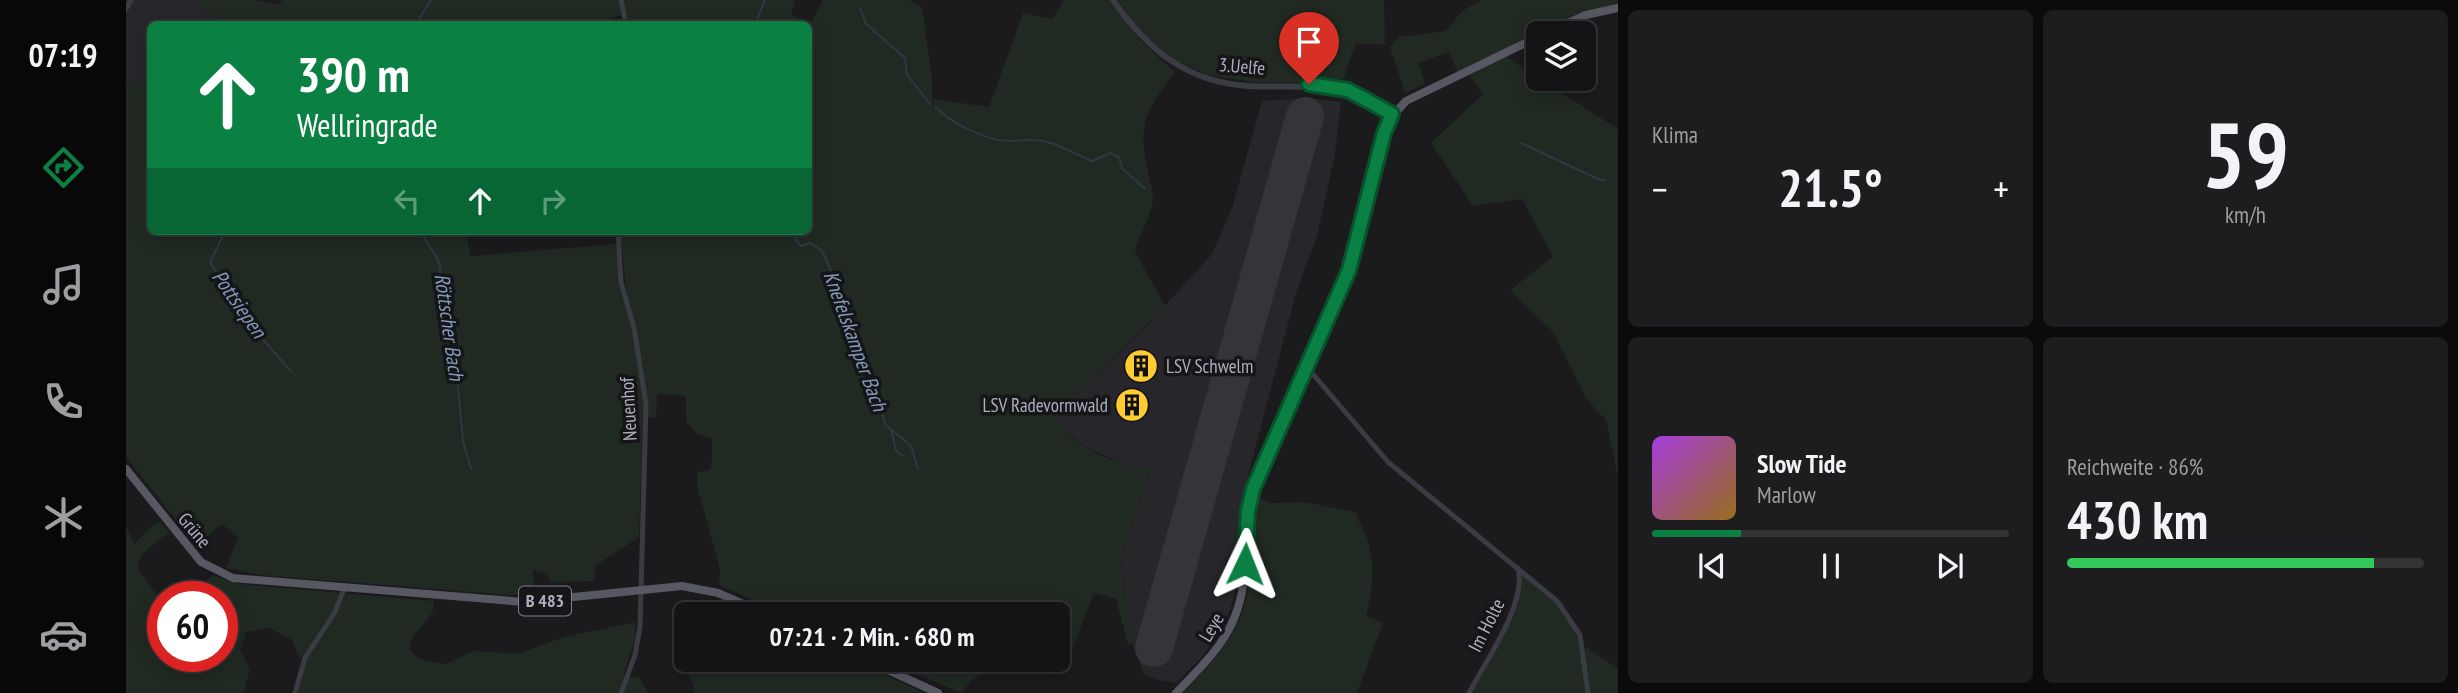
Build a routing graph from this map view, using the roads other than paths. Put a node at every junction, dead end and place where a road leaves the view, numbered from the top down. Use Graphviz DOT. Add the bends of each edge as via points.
graph roads {
  1 [pos="131,0"];
  2 [pos="621,0"];
  3 [pos="1114,0"];
  4 [pos="1618,8"];
  5 [pos="126,9"];
  6 [pos="625,21"];
  7 [pos="1573,21"];
  8 [pos="1526,43"];
  9 [pos="1392,114"];
  10 [pos="618,235"];
  11 [pos="1306,366"];
  12 [pos="126,469"];
  13 [pos="1518,568"];
  14 [pos="643,588"];
  15 [pos="344,589"];
  16 [pos="735,602"];
  17 [pos="892,672"];
  18 [pos="295,693"];
  19 [pos="621,693"];
  20 [pos="938,693"];
  21 [pos="1176,693"];
  22 [pos="1469,693"];
  23 [pos="1588,693"];
  1 -- 5 [label="street"];
  2 -- 6 [label="street"];
  3 -- 9 [label="street, 3.Uelfe" via="1150,47 1200,77 1250,86 1329,86 1361,95"];
  4 -- 7 [label="main road"];
  8 -- 9 [label="main road" via="1406,100"];
  9 -- 11 [label="main road, Leye" via="1353,257"];
  10 -- 14 [label="street, Neuenhof" via="621,282 638,343 646,404"];
  11 -- 13 [label="street" via="1388,462"];
  11 -- 21 [label="main road, Leye" via="1253,489 1242,597 1232,628"];
  12 -- 15 [label="main road, Grüne / B 483" via="189,549 216,571 233,578"];
  13 -- 22 [label="street, Im Holte" via="1520,587 1514,608"];
  13 -- 23 [label="street" via="1572,619 1582,643"];
  14 -- 15 [label="main road, Grüne / B 483" via="524,602"];
  14 -- 16 [label="main road, B 483" via="699,588"];
  14 -- 19 [label="street, Neuenhof" via="636,648"];
  15 -- 18 [label="street" via="305,659"];
  17 -- 20 [label="main road"];
}
